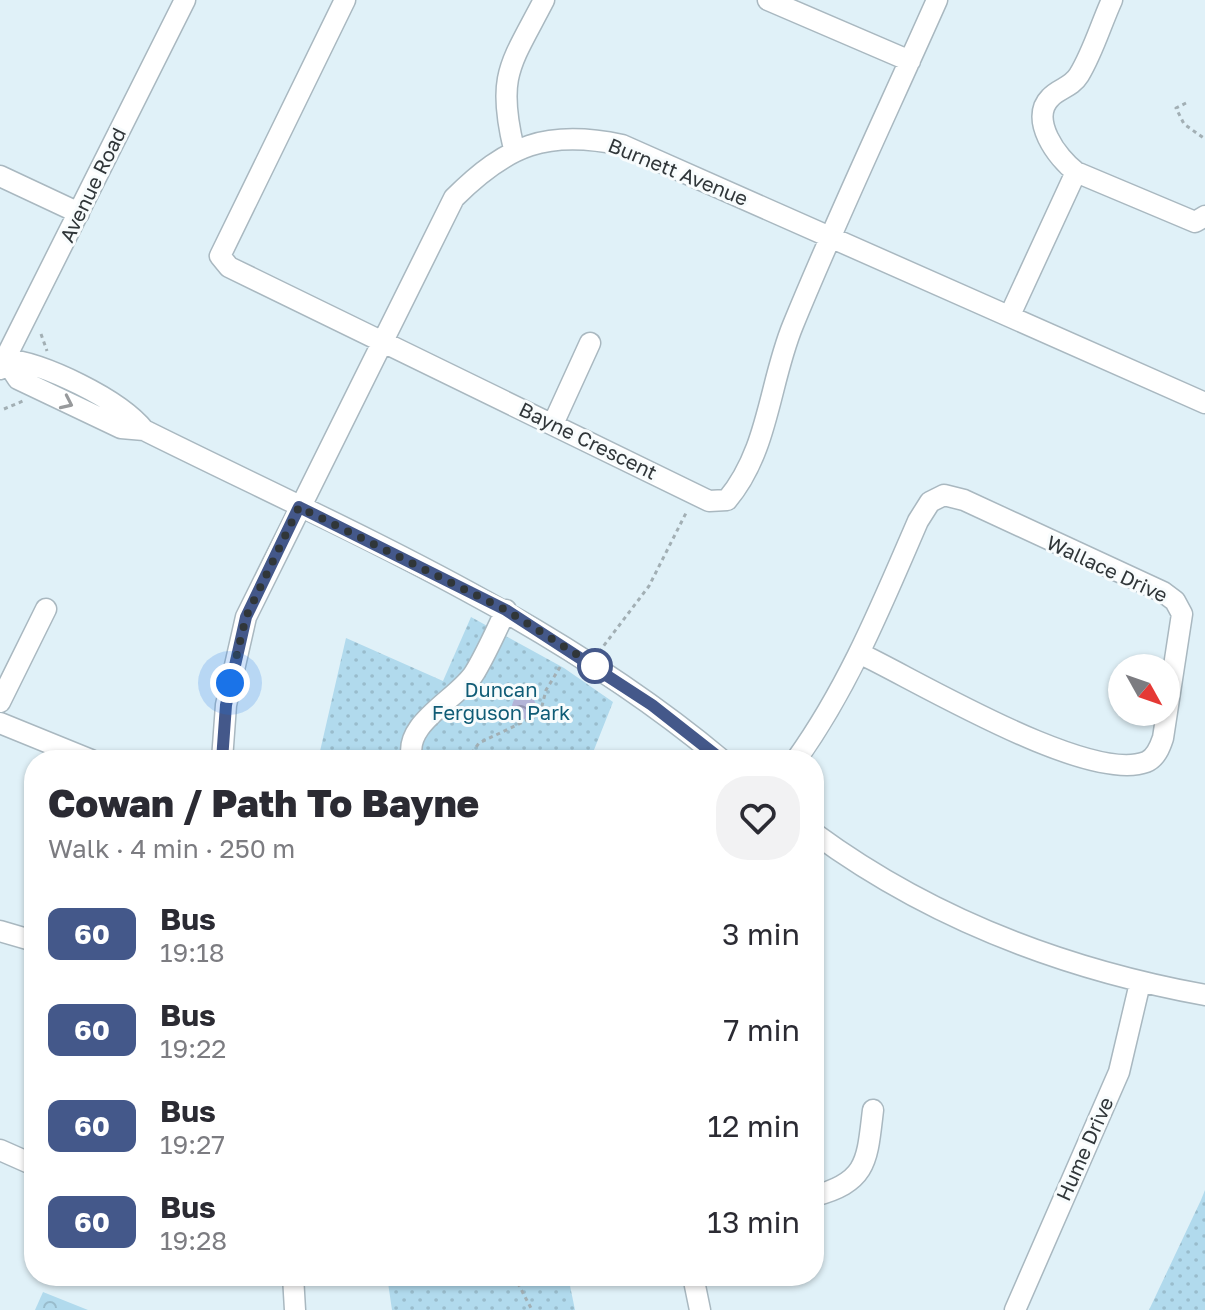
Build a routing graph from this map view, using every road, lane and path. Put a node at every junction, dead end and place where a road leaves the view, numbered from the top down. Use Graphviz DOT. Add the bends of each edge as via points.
graph roads {
  1 [pos="185,0"];
  2 [pos="345,0"];
  3 [pos="544,0"];
  4 [pos="768,0"];
  5 [pos="937,0"];
  6 [pos="1112,0"];
  7 [pos="910,61"];
  8 [pos="1186,103"];
  9 [pos="1205,139"];
  10 [pos="514,149"];
  11 [pos="1076,172"];
  12 [pos="0,176"];
  13 [pos="79,213"];
  14 [pos="1205,216"];
  15 [pos="833,236"];
  16 [pos="1010,315"];
  17 [pos="41,334"];
  18 [pos="382,340"];
  19 [pos="590,343"];
  20 [pos="48,354"];
  21 [pos="2,364"];
  22 [pos="27,400"];
  23 [pos="1205,403"];
  24 [pos="4,409"];
  25 [pos="553,424"];
  26 [pos="299,507"];
  27 [pos="686,513"];
  28 [pos="46,609"];
  29 [pos="506,610"];
  30 [pos="861,654"];
  31 [pos="597,655"];
  32 [pos="562,664"];
  33 [pos="0,702"];
  34 [pos="0,723"];
  35 [pos="66,750"];
  36 [pos="223,750"];
  37 [pos="411,750"];
  38 [pos="474,750"];
  39 [pos="709,750"];
  40 [pos="803,750"];
  41 [pos="824,840"];
  42 [pos="0,931"];
  43 [pos="24,938"];
  44 [pos="1140,983"];
  45 [pos="1205,995"];
  46 [pos="873,1110"];
  47 [pos="0,1150"];
  48 [pos="24,1161"];
  49 [pos="824,1194"];
  50 [pos="294,1286"];
  51 [pos="519,1286"];
  52 [pos="695,1286"];
  53 [pos="295,1310"];
  54 [pos="532,1310"];
  55 [pos="700,1310"];
  56 [pos="1015,1310"];
  1 -- 13 [label="street, Avenue Road"];
  2 -- 18 [label="street, Bayne Crescent" via="220,256 229,267"];
  3 -- 10 [label="street" via="508,70 504,92"];
  4 -- 7 [label="street"];
  5 -- 7 [label="street, Bayne Crescent"];
  6 -- 11 [label="street" via="1079,75 1043,108 1042,122 1063,163"];
  7 -- 15 [label="street, Bayne Crescent"];
  8 -- 9 [label="path" via="1176,108 1184,124"];
  10 -- 15 [label="street, Burnett Avenue" via="582,136 622,145"];
  10 -- 18 [label="street, Burnett Avenue" via="454,198"];
  11 -- 14 [label="street" via="1195,222"];
  11 -- 16 [label="street"];
  12 -- 13 [label="street"];
  13 -- 21 [label="street, Avenue Road"];
  15 -- 16 [label="street, Burnett Avenue"];
  15 -- 25 [label="street, Bayne Crescent" via="792,328 764,431 740,485 727,500 709,501"];
  16 -- 23 [label="street, Burnett Avenue"];
  17 -- 20 [label="path"];
  18 -- 25 [label="street, Bayne Crescent"];
  18 -- 26 [label="street, Burnett Avenue"];
  19 -- 25 [label="street"];
  21 -- 26 [label="street" via="18,379 121,428 144,430"];
  22 -- 24 [label="path"];
  26 -- 29 [label="street"];
  26 -- 36 [label="street, Burnett Avenue" via="246,617 226,705"];
  27 -- 31 [label="path" via="649,586"];
  28 -- 33 [label="street"];
  29 -- 37 [label="street" via="474,675 417,732"];
  29 -- 39 [label="street" via="652,705"];
  30 -- 30 [label="street, Wallace Drive" via="1035,743 1132,764 1148,761 1159,751 1182,614 1163,592 944,495 930,502 918,521"];
  30 -- 40 [label="street, Wallace Drive"];
  32 -- 38 [label="path" via="546,690 540,714"];
  34 -- 35 [label="street"];
  41 -- 44 [label="street" via="856,864 989,934"];
  42 -- 43 [label="street"];
  44 -- 45 [label="street"];
  44 -- 56 [label="street, Hume Drive" via="1119,1072"];
  46 -- 49 [label="street" via="867,1160 855,1178"];
  47 -- 48 [label="street"];
  50 -- 53 [label="street"];
  51 -- 54 [label="path"];
  52 -- 55 [label="street"];
}
